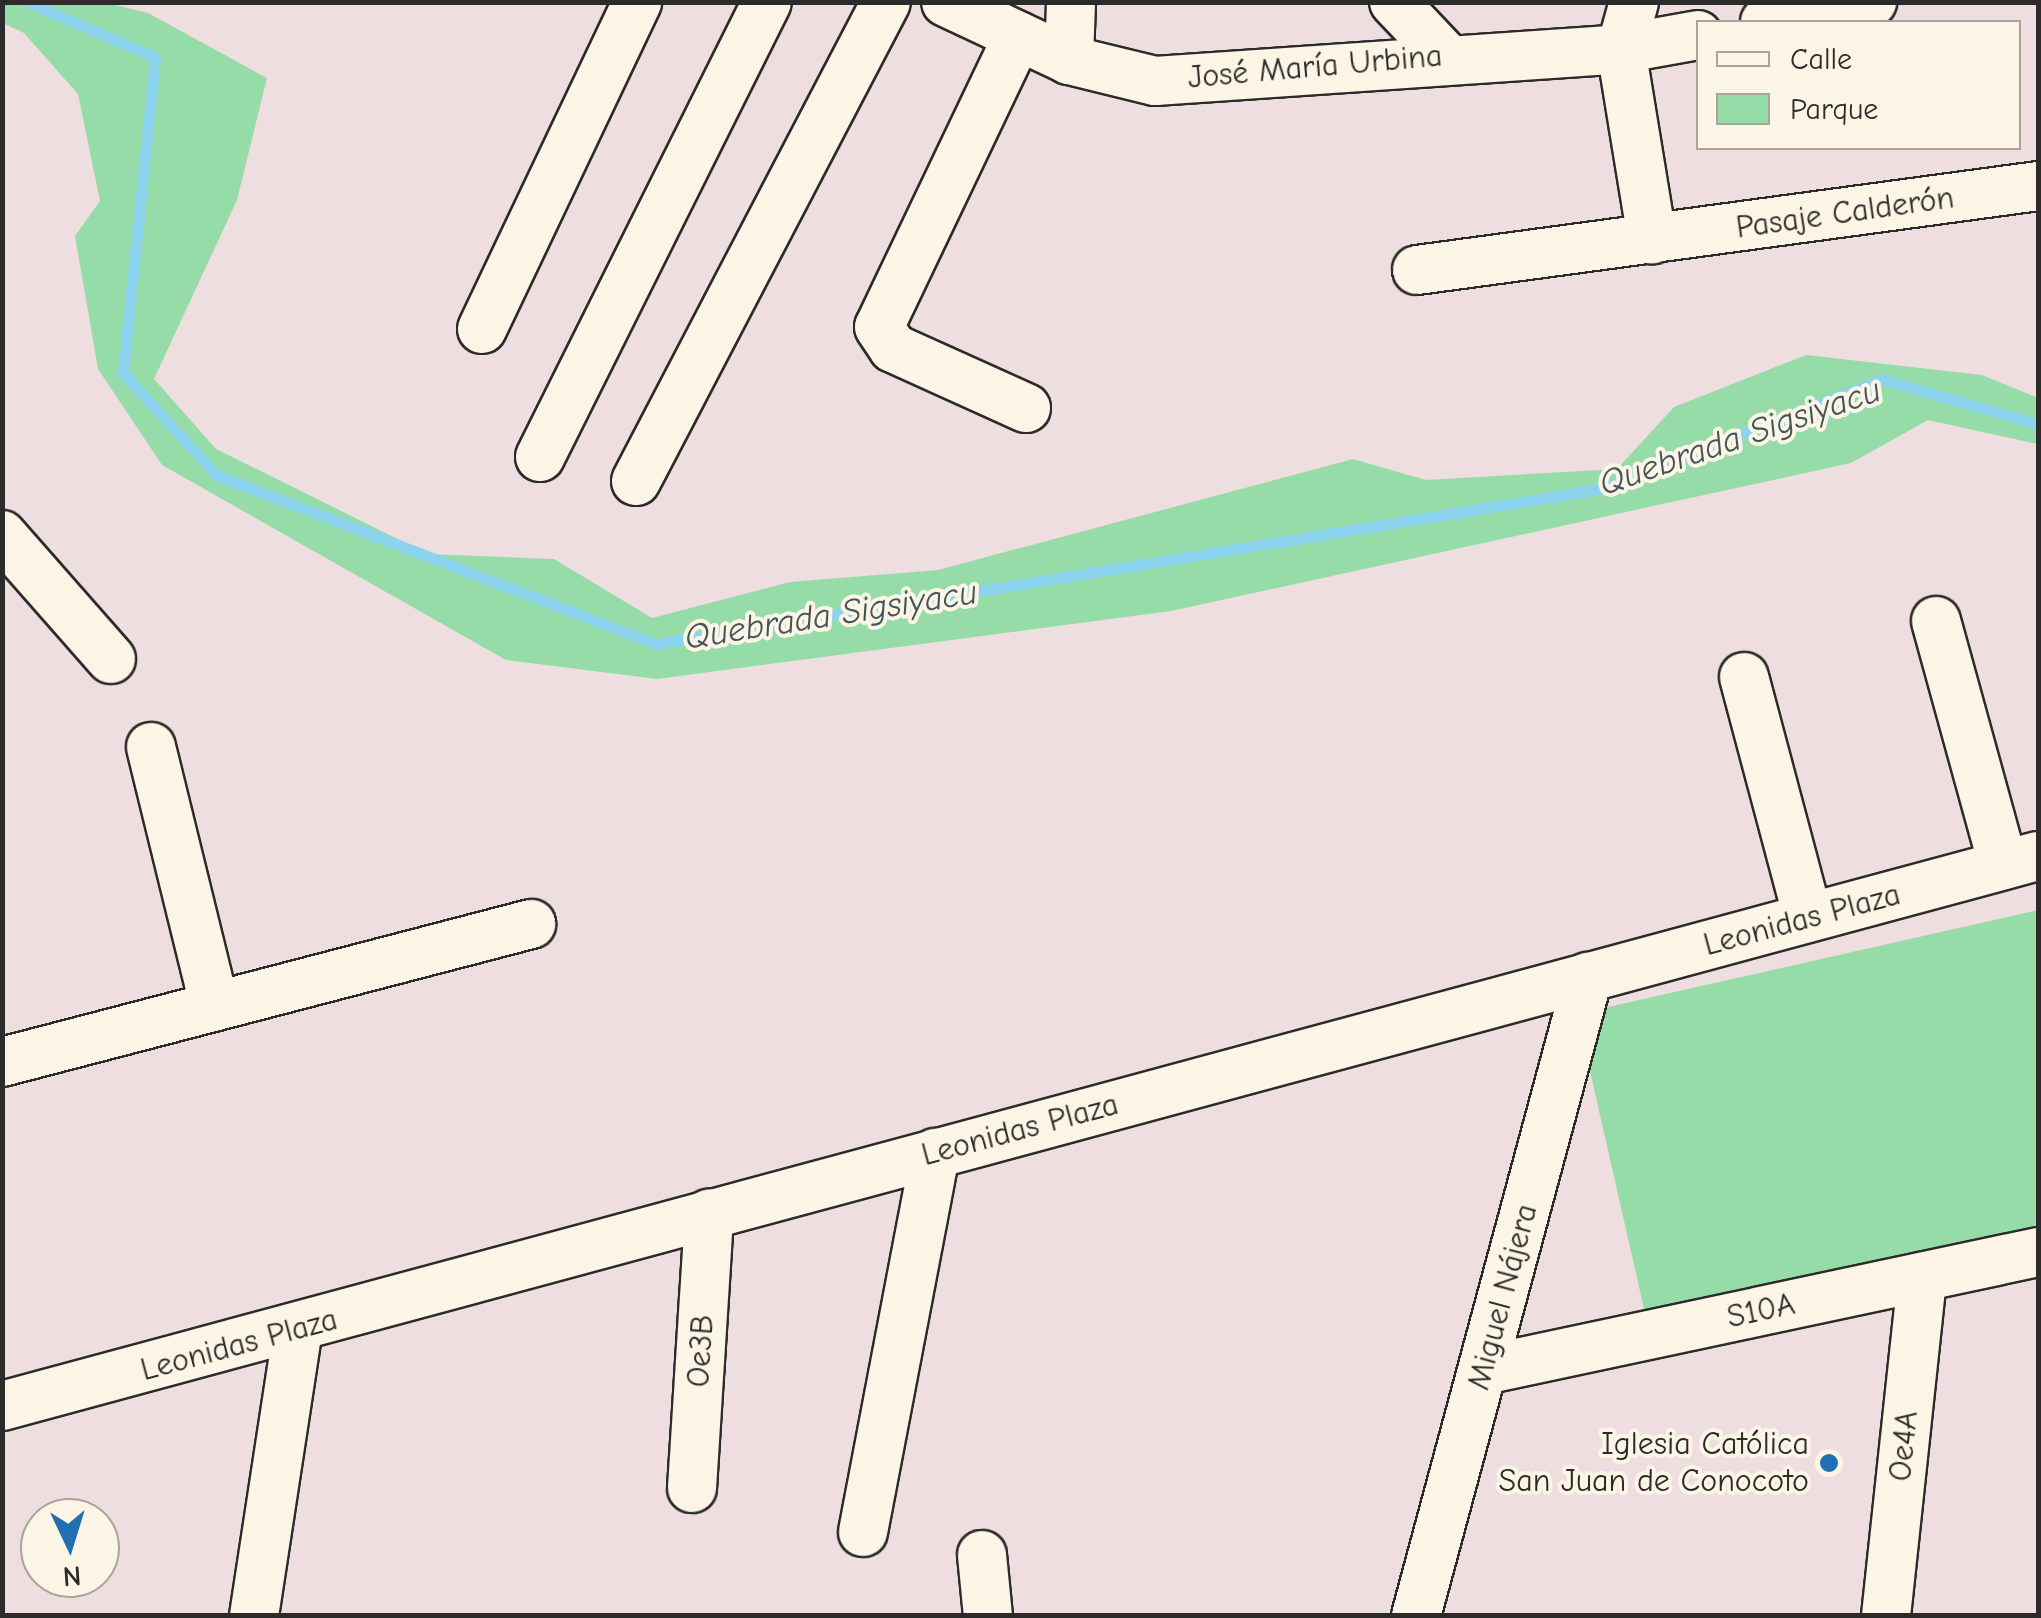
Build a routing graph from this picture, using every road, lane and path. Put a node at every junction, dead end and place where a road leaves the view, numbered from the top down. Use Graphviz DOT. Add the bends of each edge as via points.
graph roads {
  1 [pos="637,2"];
  2 [pos="767,2"];
  3 [pos="886,2"];
  4 [pos="1071,2"];
  5 [pos="1394,2"];
  6 [pos="1634,2"];
  7 [pos="1872,2"];
  8 [pos="956,5"];
  9 [pos="1776,20"];
  10 [pos="1696,35"];
  11 [pos="1018,36"];
  12 [pos="1622,49"];
  13 [pos="1444,56"];
  14 [pos="1069,60"];
  15 [pos="2038,186"];
  16 [pos="1652,239"];
  17 [pos="1417,270"];
  18 [pos="482,329"];
  19 [pos="1026,408"];
  20 [pos="540,457"];
  21 [pos="636,481"];
  22 [pos="2,535"];
  23 [pos="1936,621"];
  24 [pos="111,659"];
  25 [pos="1744,677"];
  26 [pos="151,747"];
  27 [pos="2021,861"];
  28 [pos="1808,918"];
  29 [pos="531,924"];
  30 [pos="1588,977"];
  31 [pos="214,1003"];
  32 [pos="2,1062"];
  33 [pos="934,1153"];
  34 [pos="709,1214"];
  35 [pos="2038,1252"];
  36 [pos="1922,1278"];
  37 [pos="298,1330"];
  38 [pos="1484,1370"];
  39 [pos="2,1406"];
  40 [pos="692,1488"];
  41 [pos="863,1532"];
  42 [pos="982,1555"];
  43 [pos="254,1616"];
  44 [pos="988,1616"];
  45 [pos="1416,1616"];
  46 [pos="1886,1616"];
  1 -- 18 [label="street"];
  2 -- 20 [label="street"];
  3 -- 21 [label="street"];
  4 -- 14 [label="street"];
  5 -- 13 [label="street"];
  6 -- 12 [label="street"];
  7 -- 9 [label="street"];
  8 -- 11 [label="street, José María Urbina"];
  10 -- 12 [label="street, José María Urbina"];
  11 -- 14 [label="street, José María Urbina"];
  11 -- 19 [label="street" via="878,327 893,348"];
  12 -- 13 [label="street, José María Urbina"];
  12 -- 16 [label="street"];
  13 -- 14 [label="street, José María Urbina" via="1155,81"];
  15 -- 16 [label="street, Pasaje Calderón"];
  16 -- 17 [label="street, Pasaje Calderón"];
  22 -- 24 [label="street"];
  23 -- 27 [label="street"];
  25 -- 28 [label="street"];
  26 -- 31 [label="street"];
  27 -- 28 [label="street, Leonidas Plaza"];
  28 -- 30 [label="street, Leonidas Plaza"];
  29 -- 31 [label="street"];
  30 -- 33 [label="street, Leonidas Plaza"];
  30 -- 38 [label="street, Miguel Nájera"];
  31 -- 32 [label="street"];
  33 -- 34 [label="street, Leonidas Plaza"];
  33 -- 41 [label="street"];
  34 -- 37 [label="street, Leonidas Plaza"];
  34 -- 40 [label="street, Oe3B"];
  35 -- 36 [label="street, S10A"];
  36 -- 38 [label="street, S10A"];
  36 -- 46 [label="street, Oe4A"];
  37 -- 39 [label="street, Leonidas Plaza"];
  37 -- 43 [label="street"];
  38 -- 45 [label="street, Miguel Nájera"];
  42 -- 44 [label="street"];
}
